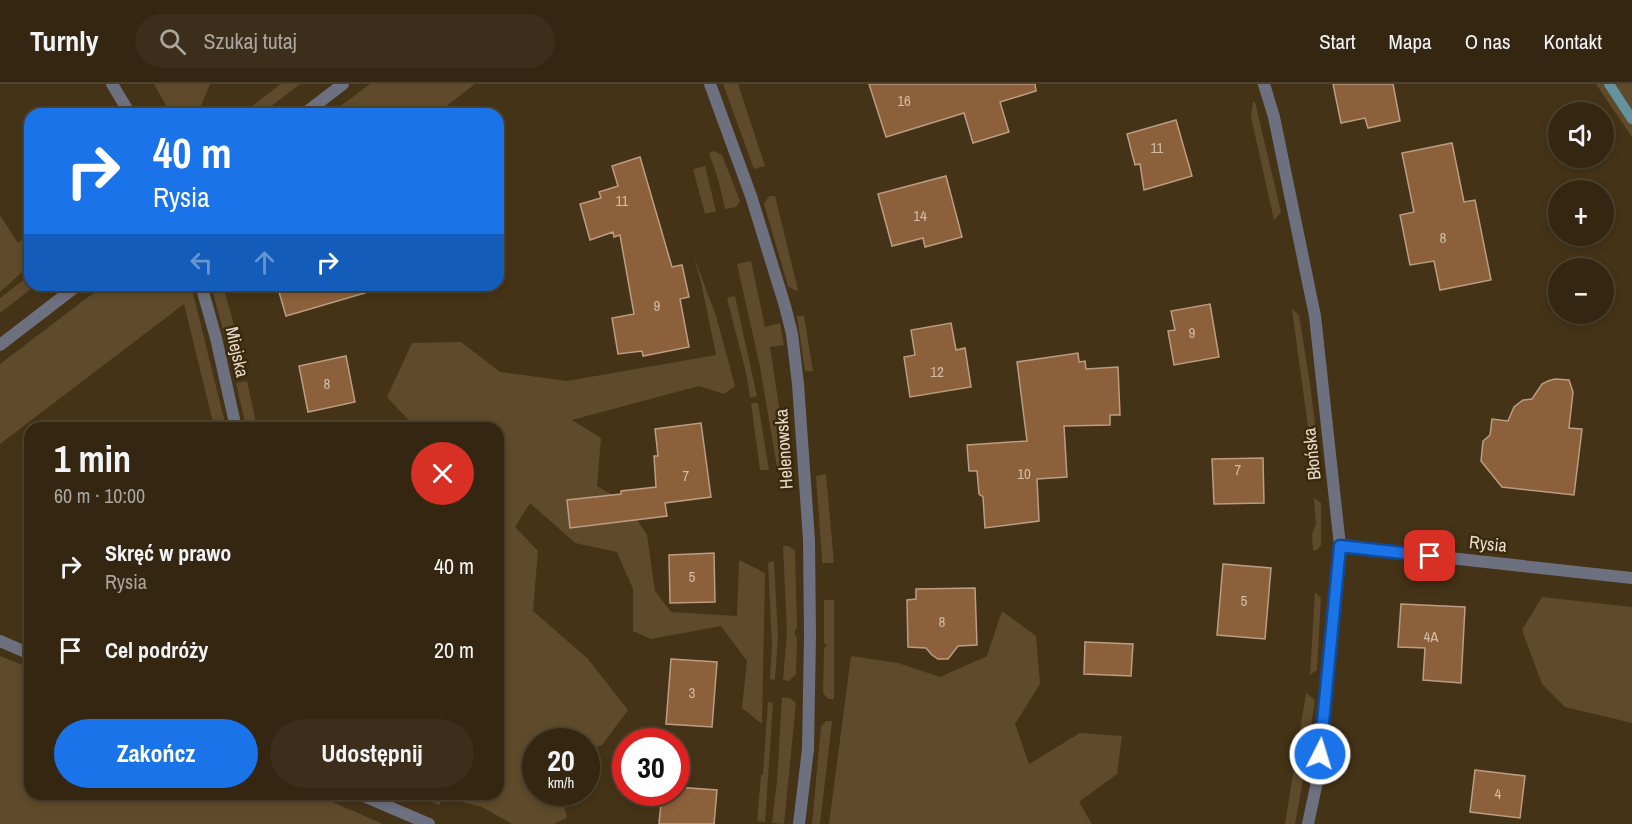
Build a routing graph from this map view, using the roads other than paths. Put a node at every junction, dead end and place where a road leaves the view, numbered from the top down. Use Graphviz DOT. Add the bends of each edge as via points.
graph roads {
  1 [pos="112,84"];
  2 [pos="344,84"];
  3 [pos="710,84"];
  4 [pos="1264,84"];
  5 [pos="126,108"];
  6 [pos="312,108"];
  7 [pos="70,291"];
  8 [pos="203,291"];
  9 [pos="0,345"];
  10 [pos="235,422"];
  11 [pos="1340,546"];
  12 [pos="1632,578"];
  13 [pos="0,641"];
  14 [pos="24,651"];
  15 [pos="372,800"];
  16 [pos="429,824"];
  17 [pos="799,824"];
  18 [pos="1308,824"];
  1 -- 5 [label="street"];
  2 -- 6 [label="street"];
  3 -- 17 [label="street, Helenowska" via="751,196 792,334 808,540 810,624 808,749"];
  4 -- 11 [label="street, Błońska" via="1315,316"];
  7 -- 9 [label="street"];
  8 -- 10 [label="street, Miejska"];
  11 -- 12 [label="street, Rysia"];
  11 -- 18 [label="street, Błońska" via="1318,777"];
  13 -- 14 [label="street"];
  15 -- 16 [label="street"];
}
